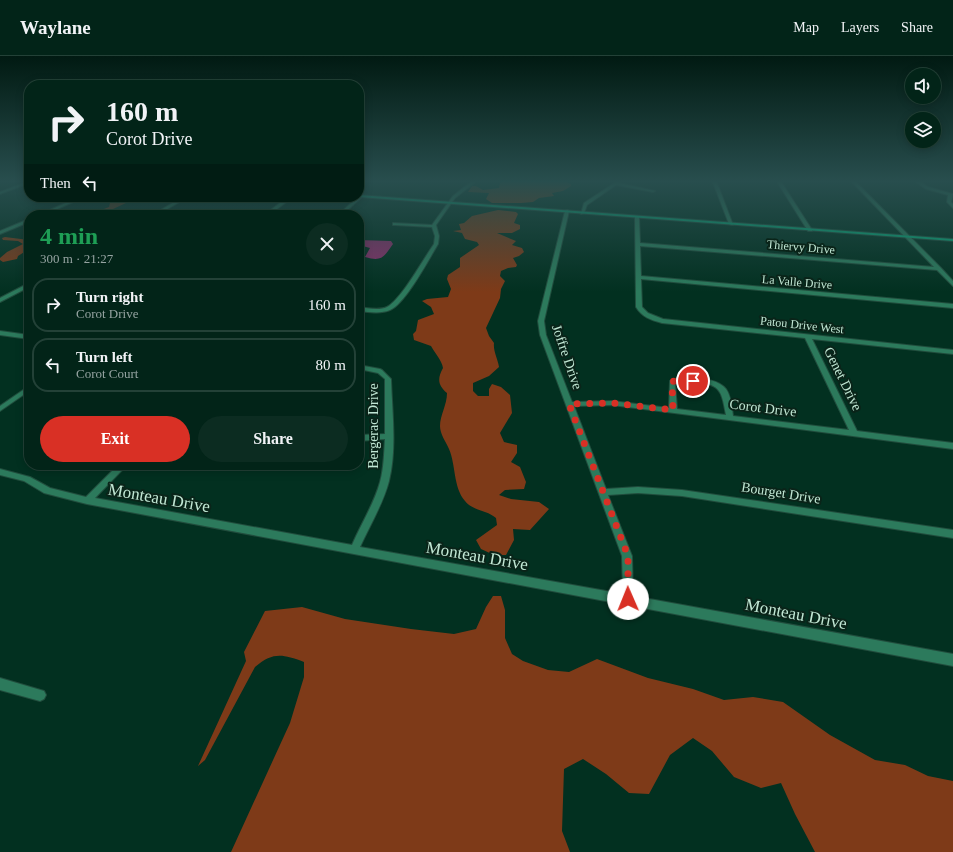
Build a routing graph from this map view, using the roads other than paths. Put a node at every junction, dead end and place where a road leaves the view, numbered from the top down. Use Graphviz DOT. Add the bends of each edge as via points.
graph roads {
  1 [pos="440,217"];
  2 [pos="566,217"];
  3 [pos="637,217"];
  4 [pos="639,217"];
  5 [pos="728,217"];
  6 [pos="802,217"];
  7 [pos="888,217"];
  8 [pos="24,222"];
  9 [pos="395,224"];
  10 [pos="731,224"];
  11 [pos="434,226"];
  12 [pos="810,230"];
  13 [pos="0,233"];
  14 [pos="908,237"];
  15 [pos="953,240"];
  16 [pos="638,244"];
  17 [pos="939,269"];
  18 [pos="639,277"];
  19 [pos="953,284"];
  20 [pos="24,287"];
  21 [pos="0,300"];
  22 [pos="953,306"];
  23 [pos="364,309"];
  24 [pos="0,333"];
  25 [pos="24,336"];
  26 [pos="808,337"];
  27 [pos="953,352"];
  28 [pos="364,368"];
  29 [pos="24,392"];
  30 [pos="569,404"];
  31 [pos="0,409"];
  32 [pos="673,410"];
  33 [pos="730,417"];
  34 [pos="854,433"];
  35 [pos="388,436"];
  36 [pos="364,438"];
  37 [pos="953,446"];
  38 [pos="118,470"];
  39 [pos="0,472"];
  40 [pos="603,492"];
  41 [pos="87,500"];
  42 [pos="953,534"];
  43 [pos="354,550"];
  44 [pos="628,599"];
  45 [pos="953,660"];
  46 [pos="0,684"];
  47 [pos="40,695"];
  1 -- 11 [label="street"];
  2 -- 30 [label="street, Joffre Drive" via="541,321 543,335"];
  3 -- 16 [label="street"];
  4 -- 10 [label="main road"];
  5 -- 10 [label="street"];
  6 -- 12 [label="street"];
  7 -- 14 [label="street"];
  8 -- 13 [label="street"];
  9 -- 11 [label="street"];
  10 -- 12 [label="main road"];
  11 -- 23 [label="street" via="436,244 400,298 388,309"];
  12 -- 14 [label="main road"];
  14 -- 15 [label="main road"];
  14 -- 17 [label="street"];
  16 -- 17 [label="street, Thiervy Drive"];
  16 -- 18 [label="street"];
  17 -- 19 [label="street"];
  18 -- 22 [label="street, La Valle Drive"];
  18 -- 26 [label="street, Patou Drive West" via="639,307 650,317 662,321"];
  20 -- 21 [label="street"];
  24 -- 25 [label="street"];
  26 -- 27 [label="street, Patou Drive West"];
  26 -- 34 [label="street, Genet Drive"];
  28 -- 35 [label="street, Bergerac Drive" via="380,371 388,380"];
  29 -- 31 [label="street"];
  30 -- 32 [label="street, Corot Drive" via="612,403"];
  30 -- 40 [label="street, Joffre Drive"];
  32 -- 33 [label="street, Corot Drive"];
  32 -- 33 [label="street" via="672,382 678,379 708,382 718,385 723,390"];
  33 -- 34 [label="street, Corot Drive"];
  34 -- 37 [label="street, Corot Drive"];
  35 -- 36 [label="street"];
  35 -- 43 [label="street, Bergerac Drive" via="386,475"];
  38 -- 41 [label="street"];
  39 -- 41 [label="street, Monteau Drive" via="27,479 47,491"];
  40 -- 42 [label="street, Bourget Drive" via="638,490 682,493"];
  40 -- 44 [label="street, Joffre Drive" via="628,556"];
  41 -- 43 [label="street, Monteau Drive"];
  43 -- 44 [label="street, Monteau Drive"];
  44 -- 45 [label="street, Monteau Drive"];
  46 -- 47 [label="street"];
}
